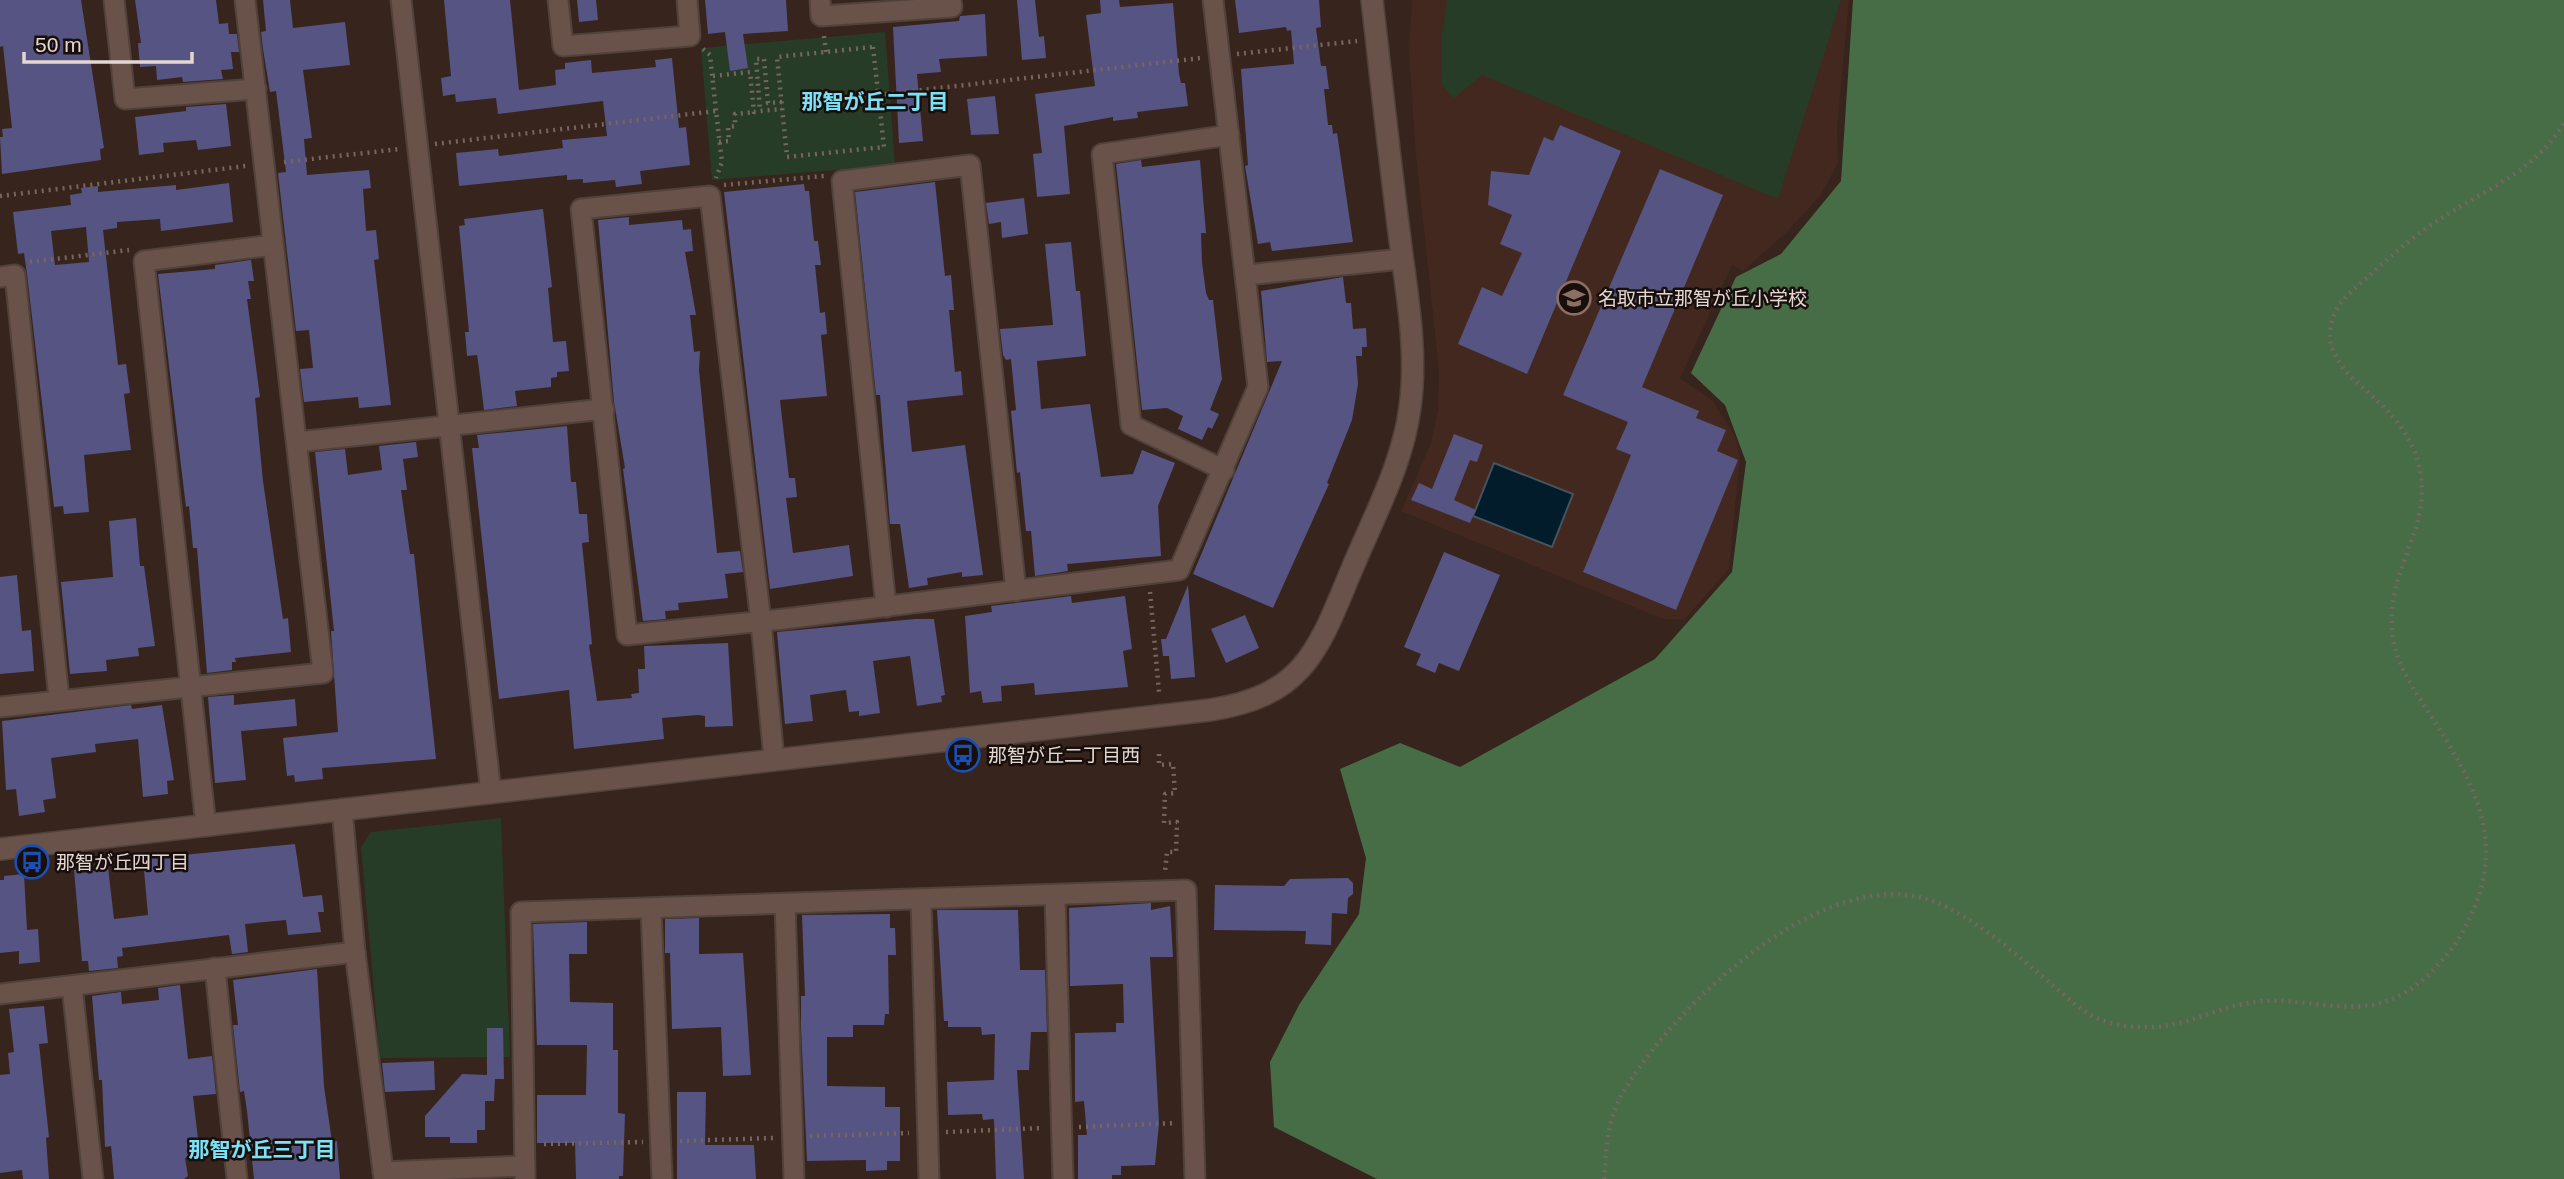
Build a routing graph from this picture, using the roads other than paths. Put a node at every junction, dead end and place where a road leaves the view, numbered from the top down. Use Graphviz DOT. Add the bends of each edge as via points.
graph roads {
  1 [pos="114,0"];
  2 [pos="246,0"];
  3 [pos="401,0"];
  4 [pos="558,0"];
  5 [pos="687,0"];
  6 [pos="820,0"];
  7 [pos="951,0"];
  8 [pos="1213,0"];
  9 [pos="1372,0"];
  10 [pos="256,89"];
  11 [pos="1229,135"];
  12 [pos="272,245"];
  13 [pos="1402,259"];
  14 [pos="1246,275"];
  15 [pos="7,276"];
  16 [pos="604,409"];
  17 [pos="450,425"];
  18 [pos="297,442"];
  19 [pos="1224,470"];
  20 [pos="1016,591"];
  21 [pos="886,607"];
  22 [pos="761,622"];
  23 [pos="191,687"];
  24 [pos="59,699"];
  25 [pos="0,707"];
  26 [pos="774,759"];
  27 [pos="491,793"];
  28 [pos="342,809"];
  29 [pos="206,825"];
  30 [pos="0,849"];
  31 [pos="1055,895"];
  32 [pos="922,899"];
  33 [pos="785,904"];
  34 [pos="651,908"];
  35 [pos="355,952"];
  36 [pos="215,968"];
  37 [pos="72,986"];
  38 [pos="0,994"];
  39 [pos="525,1172"];
  40 [pos="384,1175"];
  41 [pos="93,1179"];
  42 [pos="237,1179"];
  43 [pos="662,1179"];
  44 [pos="794,1179"];
  45 [pos="929,1179"];
  46 [pos="1063,1179"];
  47 [pos="1195,1179"];
  1 -- 10 [label="street" via="125,99"];
  2 -- 10 [label="street"];
  3 -- 17 [label="street"];
  4 -- 5 [label="street" via="563,46 690,36"];
  6 -- 7 [label="street" via="821,16 952,7"];
  8 -- 11 [label="street"];
  9 -- 13 [label="street"];
  10 -- 12 [label="street"];
  11 -- 14 [label="street"];
  11 -- 19 [label="street" via="1102,154 1131,425"];
  12 -- 18 [label="street"];
  12 -- 23 [label="street" via="144,261"];
  13 -- 14 [label="street"];
  13 -- 26 [label="street" via="1413,369 1405,435 1328,628 1289,681 1230,707"];
  14 -- 19 [label="street" via="1258,387"];
  15 -- 24 [label="street"];
  16 -- 17 [label="street"];
  16 -- 22 [label="street" via="627,635"];
  16 -- 22 [label="street" via="581,209 710,196"];
  17 -- 18 [label="street"];
  17 -- 27 [label="street"];
  18 -- 23 [label="street" via="323,673"];
  19 -- 20 [label="street" via="1179,570"];
  20 -- 21 [label="street"];
  20 -- 21 [label="street" via="970,165 842,181"];
  21 -- 22 [label="street"];
  22 -- 26 [label="street"];
  23 -- 24 [label="street"];
  23 -- 29 [label="street"];
  24 -- 25 [label="street"];
  26 -- 27 [label="street"];
  27 -- 28 [label="street"];
  28 -- 29 [label="street"];
  28 -- 35 [label="street"];
  29 -- 30 [label="street"];
  31 -- 32 [label="street"];
  31 -- 46 [label="street"];
  31 -- 47 [label="street" via="1186,890"];
  32 -- 33 [label="street"];
  32 -- 45 [label="street"];
  33 -- 34 [label="street"];
  33 -- 44 [label="street"];
  34 -- 39 [label="street" via="521,912"];
  34 -- 43 [label="street"];
  35 -- 36 [label="street"];
  35 -- 40 [label="street"];
  36 -- 37 [label="street"];
  36 -- 42 [label="street"];
  37 -- 38 [label="street"];
  37 -- 41 [label="street"];
  39 -- 40 [label="street"];
}
